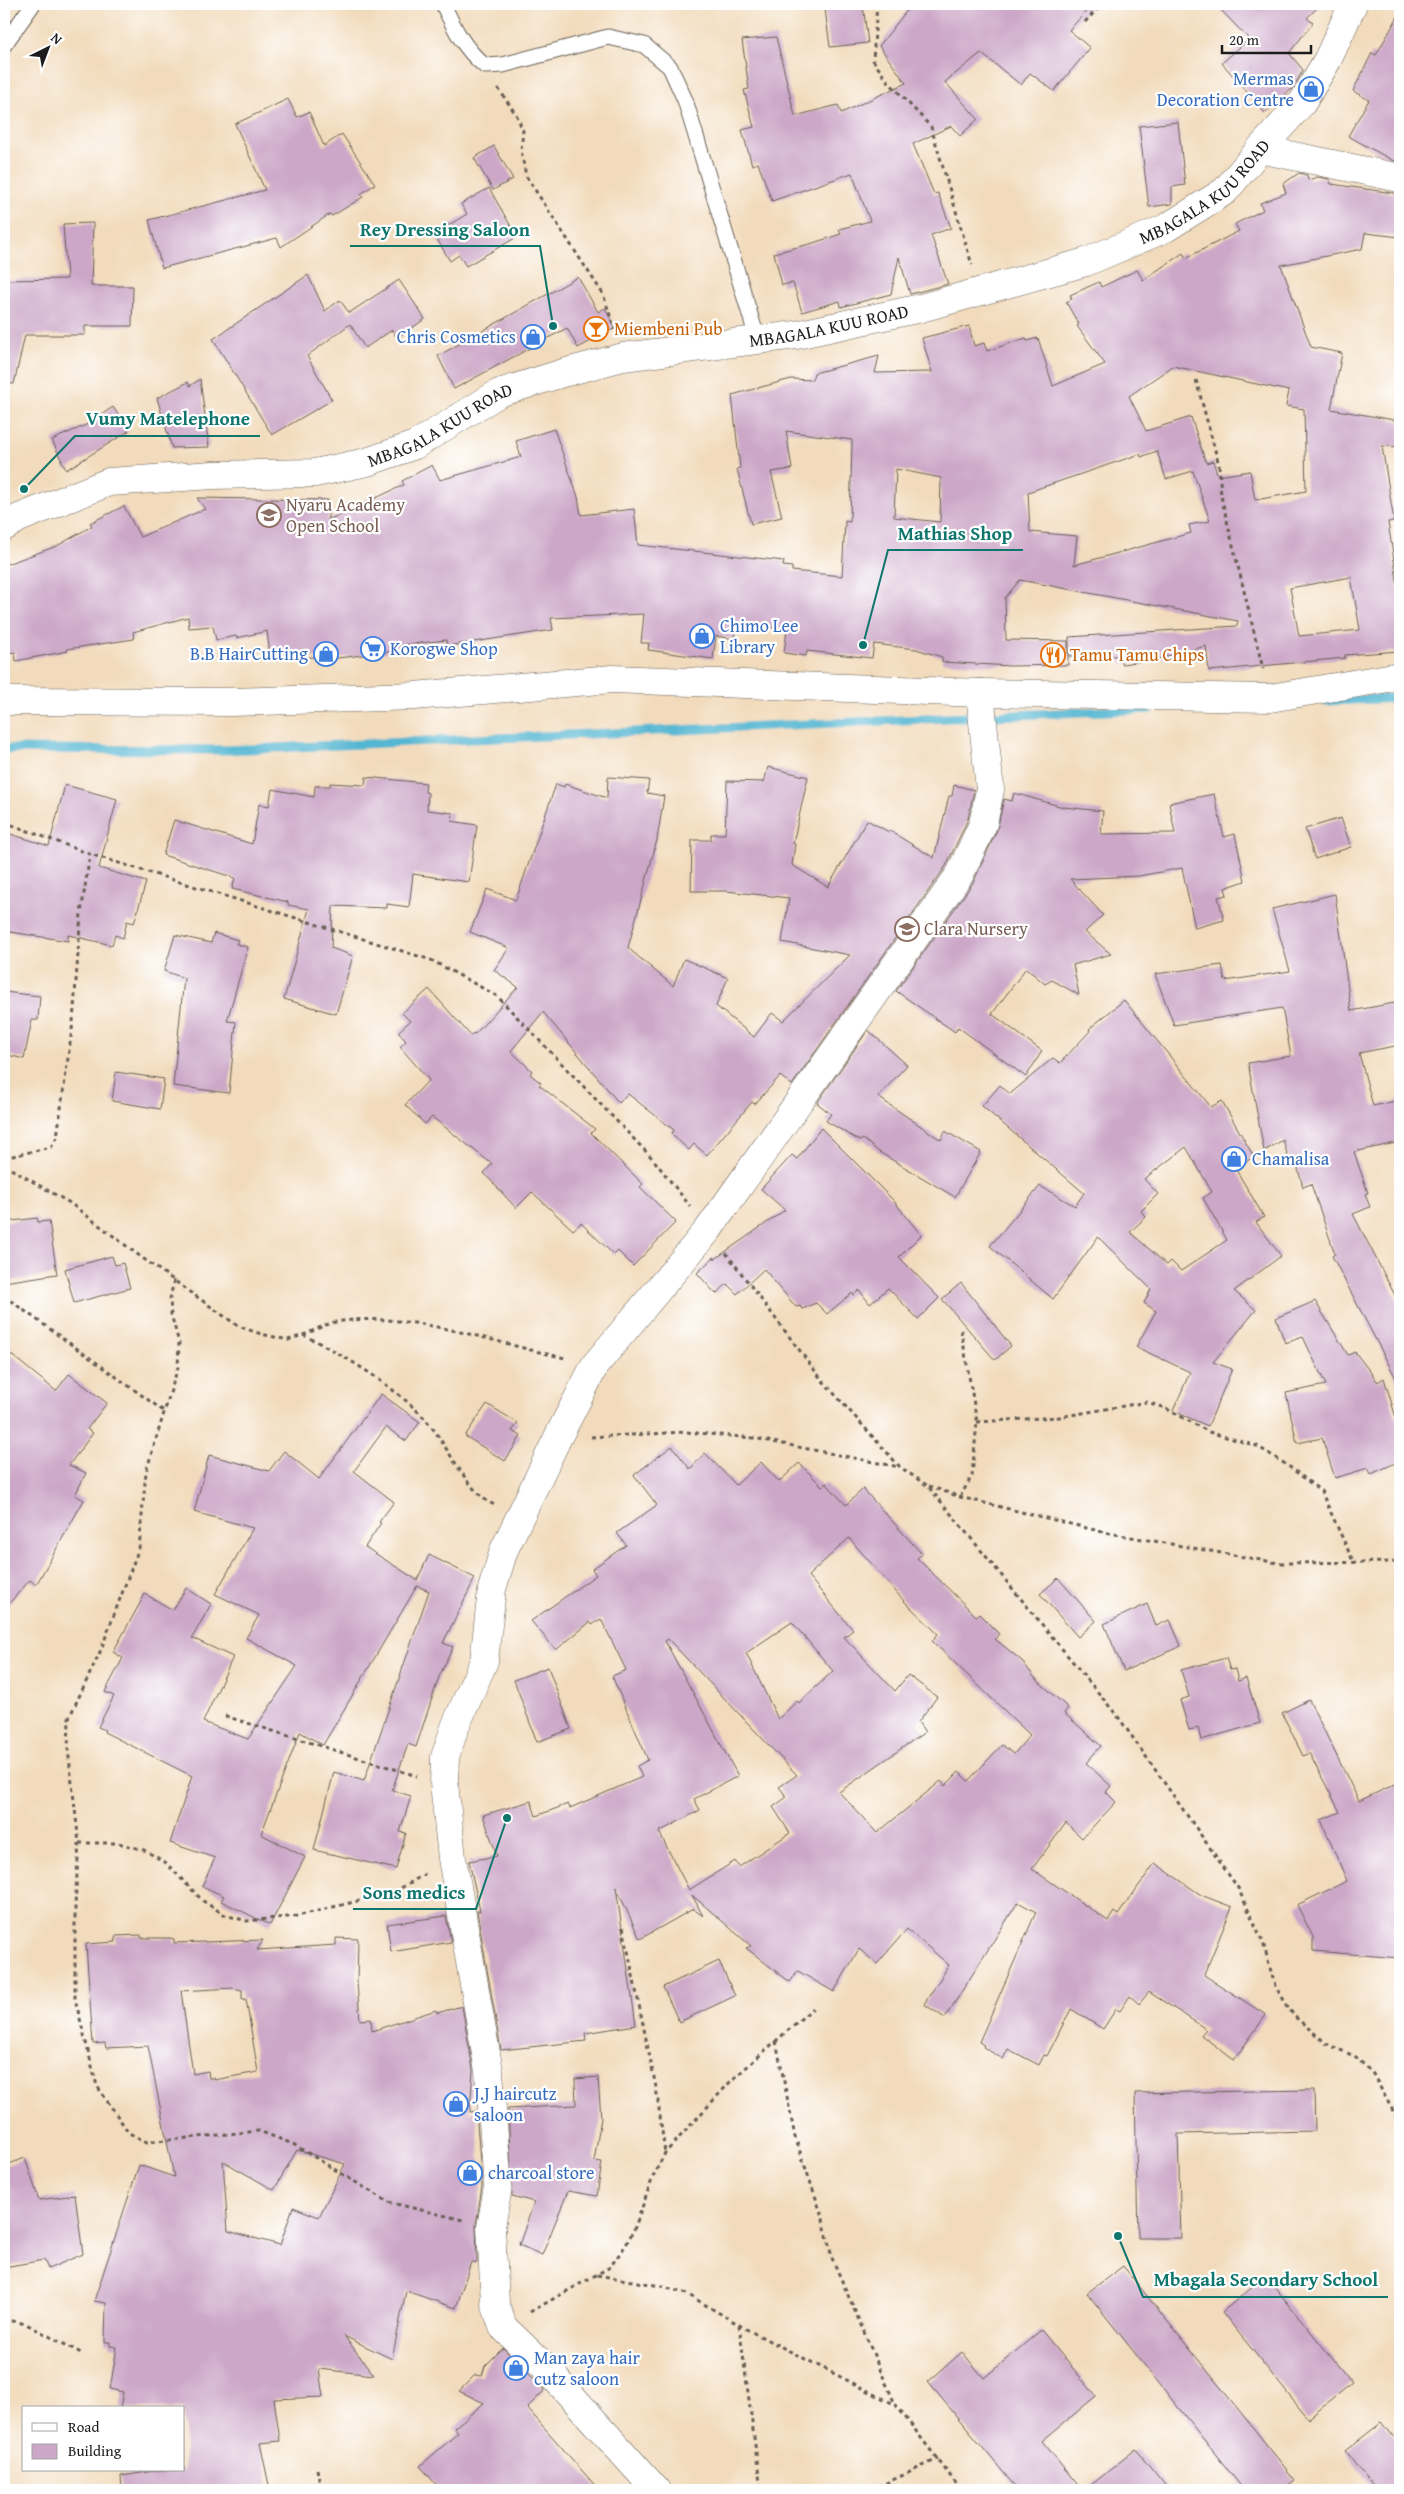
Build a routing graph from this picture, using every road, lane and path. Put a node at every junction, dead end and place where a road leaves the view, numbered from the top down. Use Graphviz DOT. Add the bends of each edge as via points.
graph roads {
  1 [pos="34,4"];
  2 [pos="443,4"];
  3 [pos="877,4"];
  4 [pos="1102,4"];
  5 [pos="1353,4"];
  6 [pos="1085,22"];
  7 [pos="4,45"];
  8 [pos="485,66"];
  9 [pos="1260,149"];
  10 [pos="1400,178"];
  11 [pos="979,291"];
  12 [pos="758,341"];
  13 [pos="623,357"];
  14 [pos="1196,380"];
  15 [pos="4,527"];
  16 [pos="1400,676"];
  17 [pos="980,693"];
  18 [pos="1270,698"];
  19 [pos="4,701"];
  20 [pos="4,822"];
  21 [pos="90,854"];
  22 [pos="4,1158"];
  23 [pos="4,1165"];
  24 [pos="708,1230"];
  25 [pos="174,1280"];
  26 [pos="4,1296"];
  27 [pos="961,1330"];
  28 [pos="303,1335"];
  29 [pos="595,1365"];
  30 [pos="164,1412"];
  31 [pos="977,1422"];
  32 [pos="558,1437"];
  33 [pos="900,1467"];
  34 [pos="928,1486"];
  35 [pos="960,1497"];
  36 [pos="521,1511"];
  37 [pos="1353,1561"];
  38 [pos="1400,1562"];
  39 [pos="224,1716"];
  40 [pos="444,1783"];
  41 [pos="79,1843"];
  42 [pos="452,1858"];
  43 [pos="623,1927"];
  44 [pos="813,2008"];
  45 [pos="775,2040"];
  46 [pos="1400,2124"];
  47 [pos="665,2154"];
  48 [pos="491,2227"];
  49 [pos="596,2275"];
  50 [pos="4,2319"];
  51 [pos="739,2325"];
  52 [pos="503,2327"];
  53 [pos="81,2353"];
  54 [pos="896,2405"];
  55 [pos="938,2459"];
  56 [pos="316,2469"];
  57 [pos="321,2490"];
  58 [pos="656,2490"];
  59 [pos="762,2490"];
  60 [pos="871,2490"];
  61 [pos="961,2490"];
  1 -- 7 [label="lane"];
  2 -- 8 [label="lane" via="457,36"];
  3 -- 11 [label="path" via="873,60 885,78 931,128"];
  4 -- 6 [label="path"];
  5 -- 9 [label="street, MBAGALA KUU ROAD" via="1328,59 1302,103"];
  8 -- 12 [label="lane" via="524,60 608,38 644,45 670,67 685,100"];
  8 -- 13 [label="path" via="518,116 523,131 521,150 526,176 603,294"];
  9 -- 10 [label="street"];
  9 -- 11 [label="street, MBAGALA KUU ROAD" via="1225,191 1166,228 1086,262"];
  11 -- 12 [label="street, MBAGALA KUU ROAD" via="921,308"];
  12 -- 13 [label="street, MBAGALA KUU ROAD"];
  13 -- 15 [label="street, MBAGALA KUU ROAD" via="499,393 415,445 367,462 316,473 109,482"];
  14 -- 18 [label="path" via="1219,465 1221,496"];
  16 -- 18 [label="street"];
  17 -- 18 [label="street"];
  17 -- 19 [label="street" via="612,679 414,696 232,702"];
  17 -- 24 [label="street" via="990,790 983,824 960,874"];
  20 -- 21 [label="path"];
  21 -- 22 [label="path" via="80,913 74,1022 57,1137 51,1147"];
  21 -- 24 [label="path" via="431,960 497,996 652,1159"];
  23 -- 25 [label="path" via="70,1203"];
  24 -- 29 [label="street"];
  24 -- 33 [label="path" via="822,1380"];
  25 -- 28 [label="path" via="238,1326 288,1340"];
  25 -- 30 [label="path" via="170,1299 178,1344 178,1367"];
  26 -- 30 [label="path"];
  27 -- 31 [label="path"];
  28 -- 29 [label="path" via="334,1322 370,1319 428,1326"];
  28 -- 36 [label="path" via="392,1389 427,1420 481,1497 493,1505"];
  29 -- 32 [label="street"];
  30 -- 41 [label="path" via="146,1472 139,1548 100,1652 69,1718 68,1749"];
  31 -- 35 [label="path" via="972,1476"];
  31 -- 37 [label="path" via="1060,1418 1147,1402 1165,1408 1209,1432 1257,1446 1321,1491"];
  32 -- 33 [label="path" via="686,1432 753,1438"];
  32 -- 36 [label="street"];
  33 -- 34 [label="path"];
  34 -- 35 [label="path"];
  34 -- 46 [label="path" via="1119,1718 1238,1888 1263,1942 1276,1986 1294,2016 1327,2044 1356,2057 1373,2074"];
  35 -- 37 [label="path" via="1103,1532 1278,1563"];
  36 -- 40 [label="street" via="492,1589 484,1661 445,1757"];
  37 -- 38 [label="path"];
  39 -- 40 [label="path"];
  40 -- 42 [label="street"];
  41 -- 42 [label="path" via="118,1843 144,1850 164,1862 203,1901 224,1915 247,1921 298,1916 394,1892"];
  41 -- 48 [label="path" via="74,1905 75,1999 97,2086 129,2133 147,2142 259,2131 293,2144 388,2202"];
  42 -- 48 [label="street" via="489,2071 498,2188"];
  43 -- 47 [label="path" via="656,2087"];
  44 -- 45 [label="path"];
  45 -- 47 [label="path" via="732,2080"];
  45 -- 54 [label="path" via="795,2137 823,2219 832,2258"];
  47 -- 49 [label="path" via="626,2245 610,2266"];
  48 -- 52 [label="street" via="495,2303"];
  49 -- 51 [label="path" via="688,2294"];
  49 -- 52 [label="path"];
  50 -- 53 [label="path" via="26,2324"];
  51 -- 54 [label="path"];
  51 -- 59 [label="path"];
  52 -- 58 [label="street" via="548,2370"];
  54 -- 55 [label="path"];
  55 -- 60 [label="path"];
  55 -- 61 [label="path"];
  56 -- 57 [label="path"];
}
